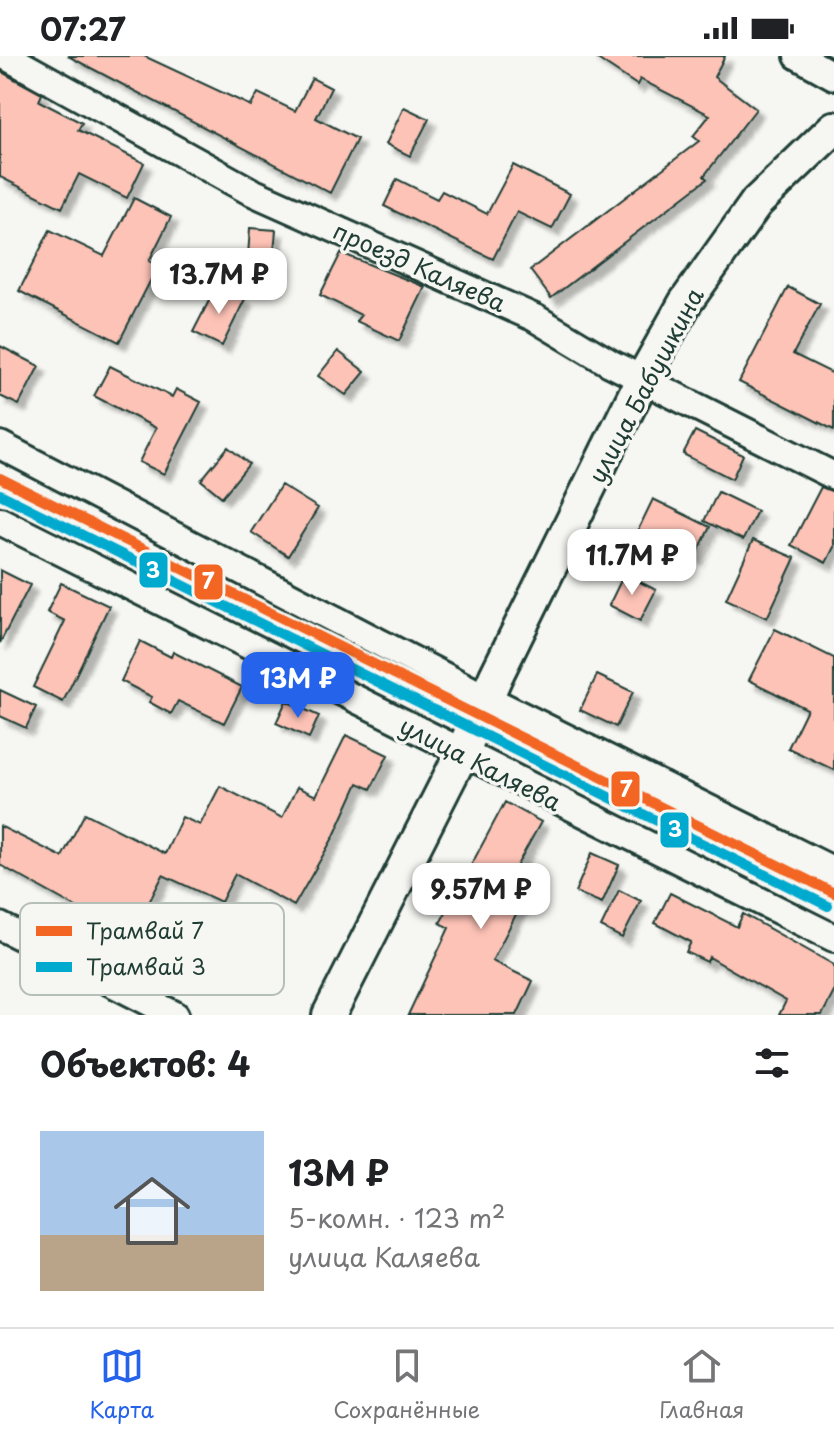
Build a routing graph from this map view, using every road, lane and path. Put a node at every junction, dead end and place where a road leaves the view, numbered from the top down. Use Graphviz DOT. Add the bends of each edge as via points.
graph roads {
  1 [pos="6,56"];
  2 [pos="798,56"];
  3 [pos="834,76"];
  4 [pos="834,128"];
  5 [pos="643,378"];
  6 [pos="0,445"];
  7 [pos="834,476"];
  8 [pos="0,521"];
  9 [pos="486,698"];
  10 [pos="462,753"];
  11 [pos="834,871"];
  12 [pos="0,926"];
  13 [pos="20,936"];
  14 [pos="834,938"];
  15 [pos="136,995"];
  16 [pos="175,1015"];
  17 [pos="329,1015"];
  1 -- 5 [label="street, проезд Каляева" via="250,191 535,318"];
  2 -- 3 [label="street"];
  4 -- 5 [label="street, улица Бабушкина" via="757,202 685,303"];
  5 -- 7 [label="street, проезд Каляева"];
  5 -- 9 [label="street, улица Бабушкина"];
  6 -- 9 [label="street"];
  8 -- 10 [label="street, улица Каляева"];
  9 -- 10 [label="street, улица Бабушкина"];
  9 -- 11 [label="street"];
  10 -- 14 [label="street, улица Каляева"];
  10 -- 17 [label="street, улица Бабушкина"];
  12 -- 13 [label="street"];
  15 -- 16 [label="street"];
}
